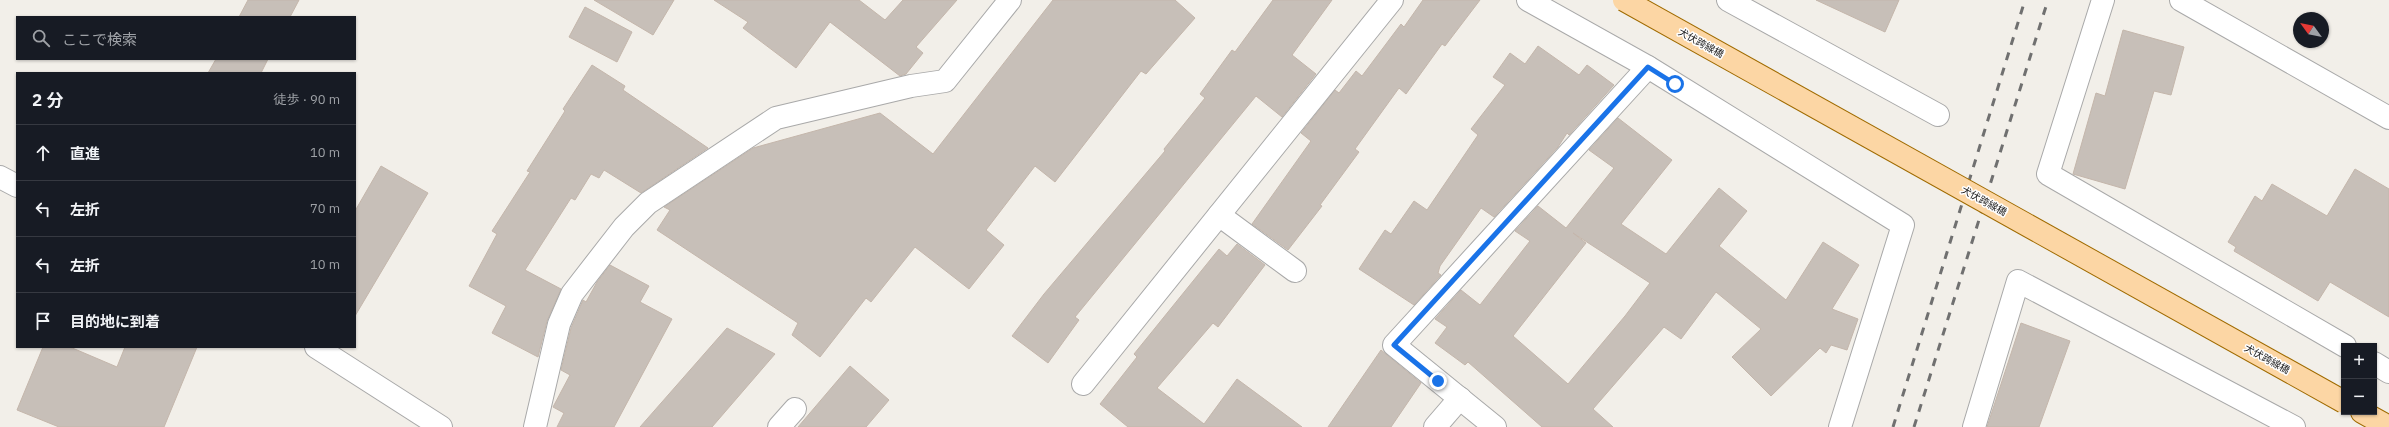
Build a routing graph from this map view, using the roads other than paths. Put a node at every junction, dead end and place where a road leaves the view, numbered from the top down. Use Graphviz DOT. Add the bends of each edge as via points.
graph roads {
  1 [pos="1010,0"];
  2 [pos="1392,0"];
  3 [pos="1528,0"];
  4 [pos="1624,0"];
  5 [pos="1728,0"];
  6 [pos="2103,0"];
  7 [pos="2181,0"];
  8 [pos="1648,67"];
  9 [pos="1938,116"];
  10 [pos="2389,118"];
  11 [pos="0,178"];
  12 [pos="16,186"];
  13 [pos="1219,215"];
  14 [pos="1295,271"];
  15 [pos="2341,344"];
  16 [pos="318,348"];
  17 [pos="2377,365"];
  18 [pos="2389,372"];
  19 [pos="1083,384"];
  20 [pos="1460,398"];
  21 [pos="2341,400"];
  22 [pos="795,409"];
  23 [pos="2367,415"];
  24 [pos="441,427"];
  25 [pos="535,427"];
  26 [pos="779,427"];
  27 [pos="1435,427"];
  28 [pos="1495,427"];
  29 [pos="1840,427"];
  30 [pos="1974,427"];
  31 [pos="2294,427"];
  32 [pos="2388,427"];
  1 -- 25 [label="street" via="945,81 911,86 776,118 648,203 624,227 572,294 559,324"];
  2 -- 13 [label="street"];
  3 -- 8 [label="street"];
  4 -- 21 [label="main road, 犬伏跨線橋, bridge"];
  5 -- 9 [label="street"];
  6 -- 15 [label="street" via="2048,174"];
  7 -- 10 [label="street"];
  8 -- 20 [label="street" via="1394,345"];
  8 -- 29 [label="street" via="1903,225"];
  11 -- 12 [label="street"];
  13 -- 14 [label="street"];
  13 -- 19 [label="street"];
  16 -- 24 [label="street"];
  17 -- 18 [label="street"];
  20 -- 27 [label="street"];
  20 -- 28 [label="street"];
  22 -- 26 [label="street"];
  23 -- 32 [label="main road"];
  30 -- 31 [label="street" via="2018,280"];
}
